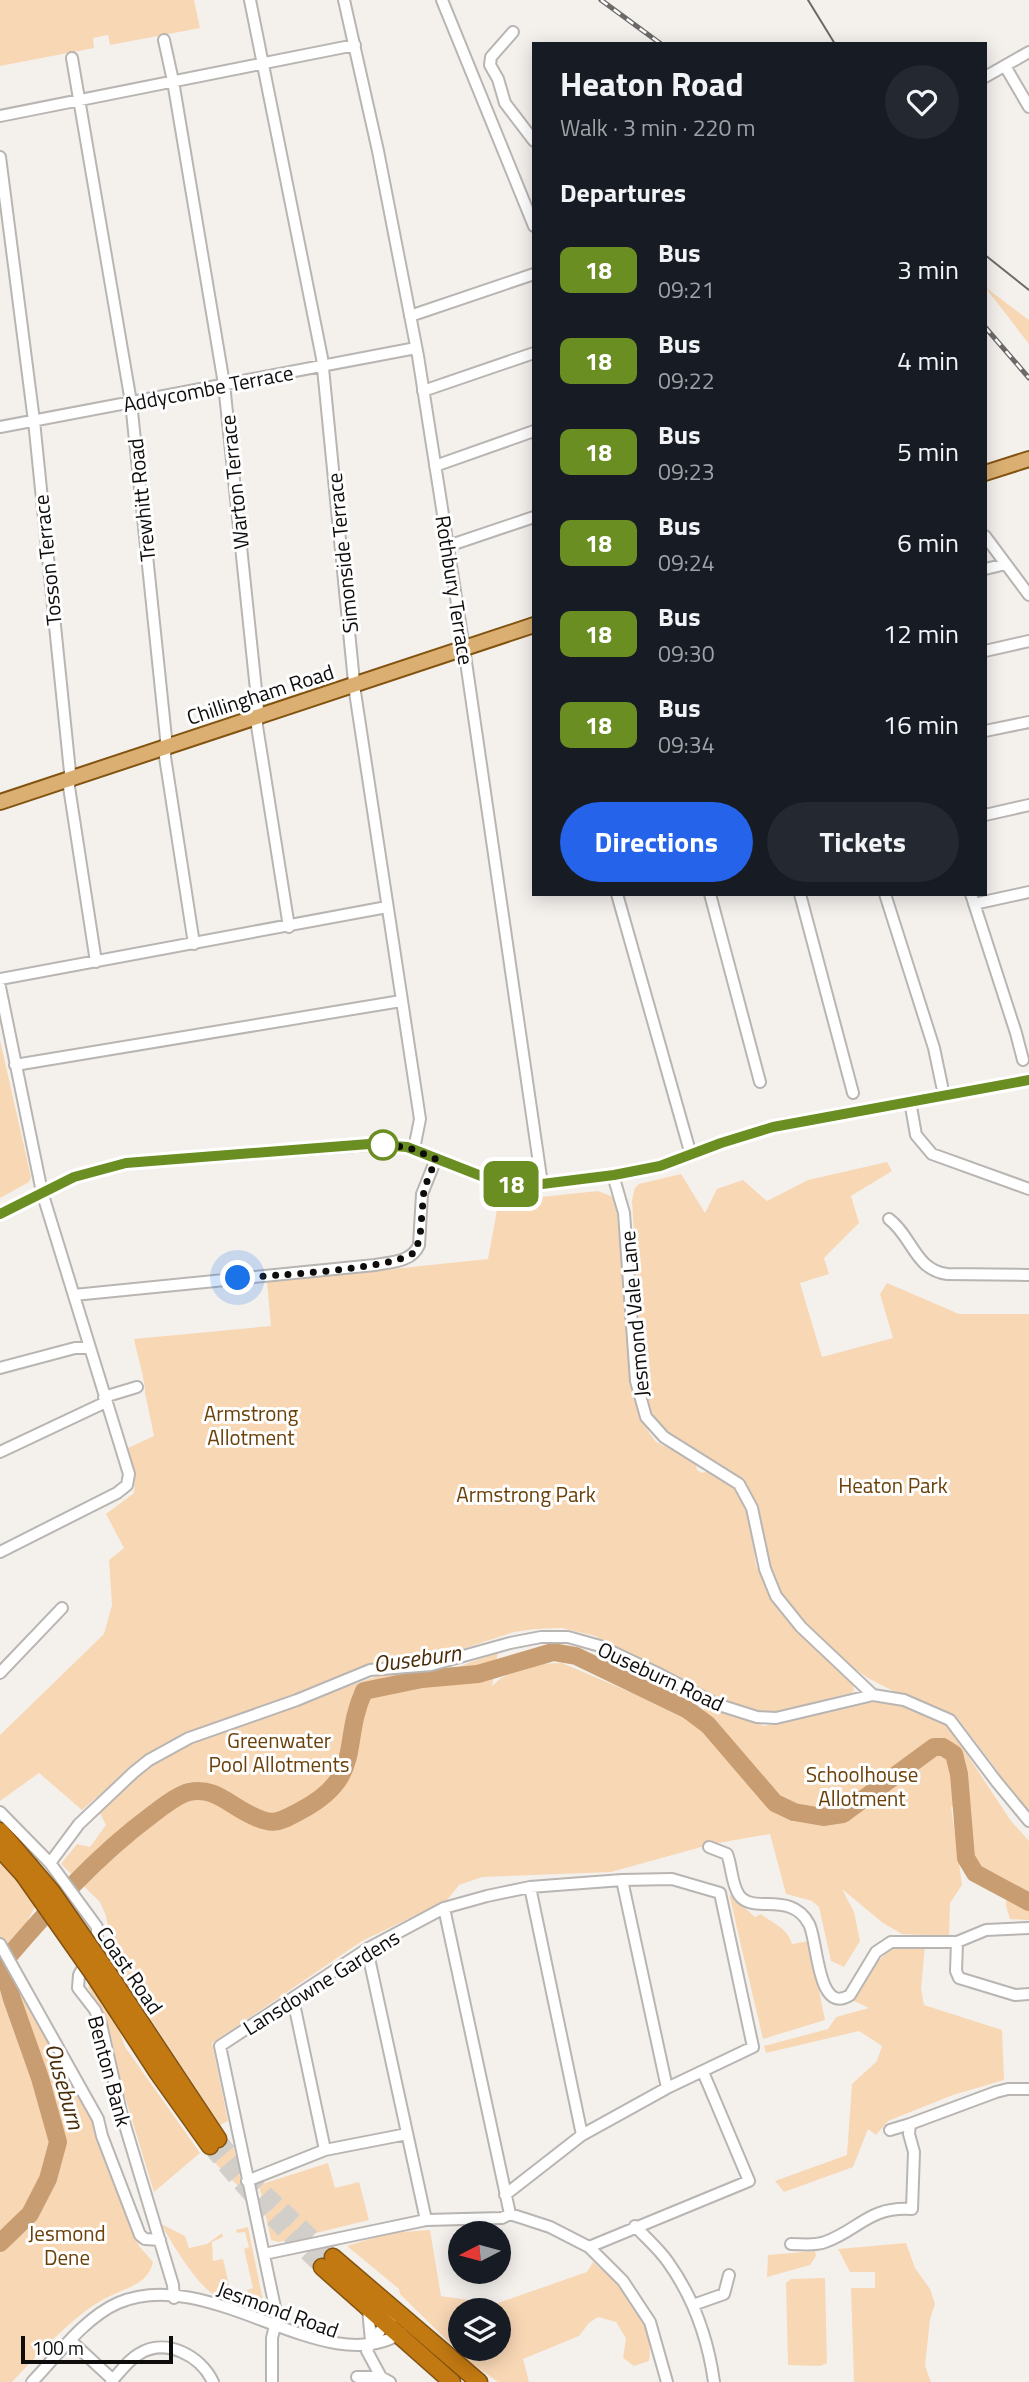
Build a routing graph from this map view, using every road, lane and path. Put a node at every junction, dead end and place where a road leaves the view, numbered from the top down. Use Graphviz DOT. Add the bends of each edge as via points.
graph roads {
  1 [pos="250,0"];
  2 [pos="344,0"];
  3 [pos="442,0"];
  4 [pos="513,32"];
  5 [pos="164,40"];
  6 [pos="355,45"];
  7 [pos="1029,52"];
  8 [pos="72,58"];
  9 [pos="262,62"];
  10 [pos="1005,66"];
  11 [pos="987,76"];
  12 [pos="173,81"];
  13 [pos="80,100"];
  14 [pos="1029,107"];
  15 [pos="0,117"];
  16 [pos="532,138"];
  17 [pos="0,157"];
  18 [pos="532,221"];
  19 [pos="532,275"];
  20 [pos="410,316"];
  21 [pos="416,348"];
  22 [pos="532,354"];
  23 [pos="323,366"];
  24 [pos="224,384"];
  25 [pos="423,391"];
  26 [pos="131,402"];
  27 [pos="34,421"];
  28 [pos="0,427"];
  29 [pos="532,432"];
  30 [pos="1029,459"];
  31 [pos="435,466"];
  32 [pos="987,473"];
  33 [pos="532,518"];
  34 [pos="987,539"];
  35 [pos="448,546"];
  36 [pos="1006,564"];
  37 [pos="987,569"];
  38 [pos="1029,595"];
  39 [pos="532,626"];
  40 [pos="1029,641"];
  41 [pos="464,648"];
  42 [pos="987,651"];
  43 [pos="355,684"];
  44 [pos="257,717"];
  45 [pos="1029,722"];
  46 [pos="987,731"];
  47 [pos="166,747"];
  48 [pos="69,779"];
  49 [pos="0,802"];
  50 [pos="1029,805"];
  51 [pos="987,815"];
  52 [pos="1029,892"];
  53 [pos="618,896"];
  54 [pos="711,896"];
  55 [pos="801,896"];
  56 [pos="886,896"];
  57 [pos="972,899"];
  58 [pos="387,907"];
  59 [pos="289,927"];
  60 [pos="194,944"];
  61 [pos="96,962"];
  62 [pos="0,979"];
  63 [pos="0,987"];
  64 [pos="401,1001"];
  65 [pos="1023,1060"];
  66 [pos="15,1065"];
  67 [pos="1029,1080"];
  68 [pos="760,1082"];
  69 [pos="942,1086"];
  70 [pos="853,1093"];
  71 [pos="910,1101"];
  72 [pos="414,1150"];
  73 [pos="691,1155"];
  74 [pos="436,1159"];
  75 [pos="614,1175"];
  76 [pos="542,1184"];
  77 [pos="1029,1189"];
  78 [pos="43,1192"];
  79 [pos="0,1214"];
  80 [pos="889,1219"];
  81 [pos="1029,1275"];
  82 [pos="74,1294"];
  83 [pos="89,1348"];
  84 [pos="0,1368"];
  85 [pos="137,1387"];
  86 [pos="105,1400"];
  87 [pos="0,1452"];
  88 [pos="0,1552"];
  89 [pos="62,1608"];
  90 [pos="0,1674"];
  91 [pos="873,1695"];
  92 [pos="0,1812"];
  93 [pos="1029,1821"];
  94 [pos="0,1830"];
  95 [pos="709,1847"];
  96 [pos="0,1849"];
  97 [pos="50,1863"];
  98 [pos="26,1869"];
  99 [pos="622,1880"];
  100 [pos="530,1887"];
  101 [pos="444,1909"];
  102 [pos="1029,1928"];
  103 [pos="957,1942"];
  104 [pos="0,1944"];
  105 [pos="367,1949"];
  106 [pos="1029,1994"];
  107 [pos="293,1999"];
  108 [pos="703,2072"];
  109 [pos="667,2088"];
  110 [pos="1029,2089"];
  111 [pos="910,2124"];
  112 [pos="890,2130"];
  113 [pos="407,2134"];
  114 [pos="582,2135"];
  115 [pos="214,2142"];
  116 [pos="325,2151"];
  117 [pos="247,2181"];
  118 [pos="505,2195"];
  119 [pos="510,2214"];
  120 [pos="426,2220"];
  121 [pos="635,2226"];
  122 [pos="160,2240"];
  123 [pos="791,2244"];
  124 [pos="589,2246"];
  125 [pos="264,2254"];
  126 [pos="729,2275"];
  127 [pos="174,2298"];
  128 [pos="693,2305"];
  129 [pos="368,2309"];
  130 [pos="394,2324"];
  131 [pos="273,2333"];
  132 [pos="71,2341"];
  133 [pos="369,2346"];
  134 [pos="356,2362"];
  135 [pos="357,2379"];
  136 [pos="386,2380"];
  137 [pos="112,2381"];
  138 [pos="32,2382"];
  139 [pos="214,2382"];
  140 [pos="272,2382"];
  141 [pos="452,2382"];
  142 [pos="479,2382"];
  143 [pos="667,2382"];
  144 [pos="714,2382"];
  1 -- 9 [label="street, Simonside Terrace"];
  2 -- 6 [label="street, Rothbury Terrace"];
  3 -- 18 [label="street"];
  4 -- 16 [label="street" via="489,62 505,103"];
  5 -- 12 [label="street, Warton Terrace"];
  6 -- 9 [label="street"];
  6 -- 20 [label="street, Rothbury Terrace"];
  7 -- 10 [label="street"];
  8 -- 13 [label="street, Trewhitt Road"];
  9 -- 12 [label="street"];
  9 -- 23 [label="street, Simonside Terrace"];
  10 -- 11 [label="street"];
  10 -- 14 [label="street"];
  12 -- 13 [label="street"];
  12 -- 24 [label="street, Warton Terrace"];
  13 -- 15 [label="street"];
  13 -- 26 [label="street, Trewhitt Road"];
  17 -- 27 [label="street, Tosson Terrace"];
  19 -- 20 [label="street"];
  20 -- 21 [label="street, Rothbury Terrace"];
  21 -- 23 [label="street, Addycombe Terrace"];
  21 -- 25 [label="street, Rothbury Terrace"];
  22 -- 25 [label="street"];
  23 -- 24 [label="street, Addycombe Terrace"];
  23 -- 43 [label="street, Simonside Terrace"];
  24 -- 26 [label="street, Addycombe Terrace"];
  24 -- 44 [label="street, Warton Terrace"];
  25 -- 31 [label="street, Rothbury Terrace"];
  26 -- 27 [label="street, Addycombe Terrace"];
  26 -- 47 [label="street, Trewhitt Road"];
  27 -- 28 [label="street, Addycombe Terrace"];
  27 -- 48 [label="street, Tosson Terrace"];
  29 -- 31 [label="street"];
  30 -- 32 [label="main road"];
  31 -- 35 [label="street, Rothbury Terrace"];
  33 -- 35 [label="street"];
  34 -- 36 [label="street"];
  35 -- 41 [label="street, Rothbury Terrace"];
  36 -- 37 [label="street"];
  36 -- 38 [label="street"];
  39 -- 41 [label="main road, Chillingham Road"];
  40 -- 42 [label="street"];
  41 -- 43 [label="main road, Chillingham Road"];
  41 -- 76 [label="street, Rothbury Terrace"];
  43 -- 44 [label="main road, Chillingham Road"];
  43 -- 58 [label="street, Simonside Terrace"];
  44 -- 47 [label="main road, Chillingham Road"];
  44 -- 59 [label="street, Warton Terrace"];
  45 -- 46 [label="street"];
  47 -- 48 [label="main road, Chillingham Road"];
  47 -- 60 [label="street, Trewhitt Road"];
  48 -- 49 [label="main road, Chillingham Road"];
  48 -- 61 [label="street, Tosson Terrace"];
  50 -- 51 [label="street"];
  52 -- 57 [label="street"];
  53 -- 73 [label="street"];
  54 -- 68 [label="street"];
  55 -- 70 [label="street"];
  56 -- 69 [label="street"];
  57 -- 65 [label="street"];
  58 -- 59 [label="street"];
  58 -- 64 [label="street, Simonside Terrace"];
  59 -- 60 [label="street"];
  60 -- 61 [label="street"];
  61 -- 62 [label="street"];
  63 -- 66 [label="street"];
  64 -- 66 [label="street"];
  64 -- 72 [label="street, Simonside Terrace" via="420,1119"];
  66 -- 78 [label="street"];
  67 -- 71 [label="street"];
  71 -- 73 [label="street" via="773,1127"];
  71 -- 77 [label="street" via="916,1135 932,1154"];
  72 -- 74 [label="street"];
  72 -- 78 [label="street" via="369,1144 149,1160 107,1166"];
  73 -- 75 [label="street"];
  74 -- 76 [label="street" via="494,1181"];
  74 -- 82 [label="street" via="422,1194 418,1249 408,1258"];
  75 -- 76 [label="street"];
  75 -- 91 [label="street, Jesmond Vale Lane" via="624,1213 636,1381 646,1417 664,1437 743,1489 776,1596 801,1627"];
  78 -- 79 [label="street"];
  78 -- 82 [label="street"];
  80 -- 81 [label="street" via="935,1272"];
  82 -- 83 [label="street"];
  83 -- 84 [label="street"];
  83 -- 86 [label="street"];
  85 -- 86 [label="street"];
  86 -- 87 [label="street"];
  86 -- 88 [label="street" via="128,1474 127,1485"];
  89 -- 90 [label="street"];
  91 -- 93 [label="street, Ouseburn Road" via="904,1700 950,1720"];
  91 -- 97 [label="street, Ouseburn Road" via="776,1718 757,1717 716,1704 600,1646 555,1637 521,1640 431,1665 370,1670 199,1733 163,1752 85,1817"];
  92 -- 97 [label="street, Benton Bank"];
  94 -- 98 [label="highway, Coast Road"];
  95 -- 103 [label="street" via="727,1854 743,1899 789,1906 803,1916 814,1937 824,1986 834,1998 844,1999 853,1992 885,1945"];
  96 -- 98 [label="highway, Coast Road"];
  97 -- 122 [label="street, Benton Bank" via="98,1935 79,1975 78,1988 99,2016 121,2112"];
  98 -- 115 [label="highway, Coast Road, bridge"];
  99 -- 100 [label="street, Lansdowne Gardens"];
  99 -- 108 [label="street, Lansdowne Gardens" via="672,1879 720,1893 753,2047"];
  99 -- 109 [label="street"];
  100 -- 101 [label="street, Lansdowne Gardens"];
  100 -- 114 [label="street"];
  101 -- 105 [label="street, Lansdowne Gardens"];
  101 -- 118 [label="street"];
  102 -- 103 [label="street" via="986,1930"];
  103 -- 106 [label="street" via="957,1976 1015,1995"];
  104 -- 122 [label="street" via="98,2119 140,2235"];
  105 -- 107 [label="street, Lansdowne Gardens"];
  105 -- 113 [label="street"];
  107 -- 116 [label="street"];
  107 -- 117 [label="street, Lansdowne Gardens" via="220,2046"];
  108 -- 109 [label="street"];
  108 -- 121 [label="street" via="749,2180"];
  109 -- 114 [label="street"];
  110 -- 111 [label="street" via="996,2092"];
  111 -- 112 [label="street"];
  111 -- 123 [label="street" via="912,2209 865,2217 824,2242"];
  113 -- 116 [label="street"];
  113 -- 120 [label="street"];
  114 -- 118 [label="street"];
  116 -- 117 [label="street"];
  117 -- 125 [label="street"];
  118 -- 119 [label="street"];
  119 -- 120 [label="street"];
  119 -- 124 [label="street"];
  120 -- 125 [label="street"];
  121 -- 124 [label="street"];
  121 -- 128 [label="street" via="667,2261"];
  122 -- 127 [label="street, Benton Bank"];
  124 -- 143 [label="street" via="623,2281 650,2322"];
  125 -- 131 [label="street" via="277,2317"];
  126 -- 128 [label="street" via="724,2294"];
  127 -- 131 [label="street, Jesmond Road" via="219,2308"];
  127 -- 132 [label="street, Jesmond Road" via="137,2297 115,2304"];
  128 -- 144 [label="street"];
  129 -- 130 [label="highway"];
  129 -- 130 [label="highway" via="328,2262"];
  129 -- 133 [label="street, Jesmond Road"];
  130 -- 133 [label="street"];
  130 -- 133 [label="street, Jesmond Road" via="380,2347"];
  130 -- 141 [label="highway"];
  130 -- 142 [label="highway" via="411,2324"];
  131 -- 133 [label="street, Jesmond Road" via="347,2354"];
  131 -- 140 [label="street"];
  132 -- 137 [label="street"];
  132 -- 138 [label="street, Jesmond Road"];
  133 -- 136 [label="street, Jesmond Road"];
  134 -- 135 [label="street"];
  135 -- 136 [label="street, Jesmond Road"];
  137 -- 139 [label="street" via="139,2353 168,2347 191,2356"];
}
